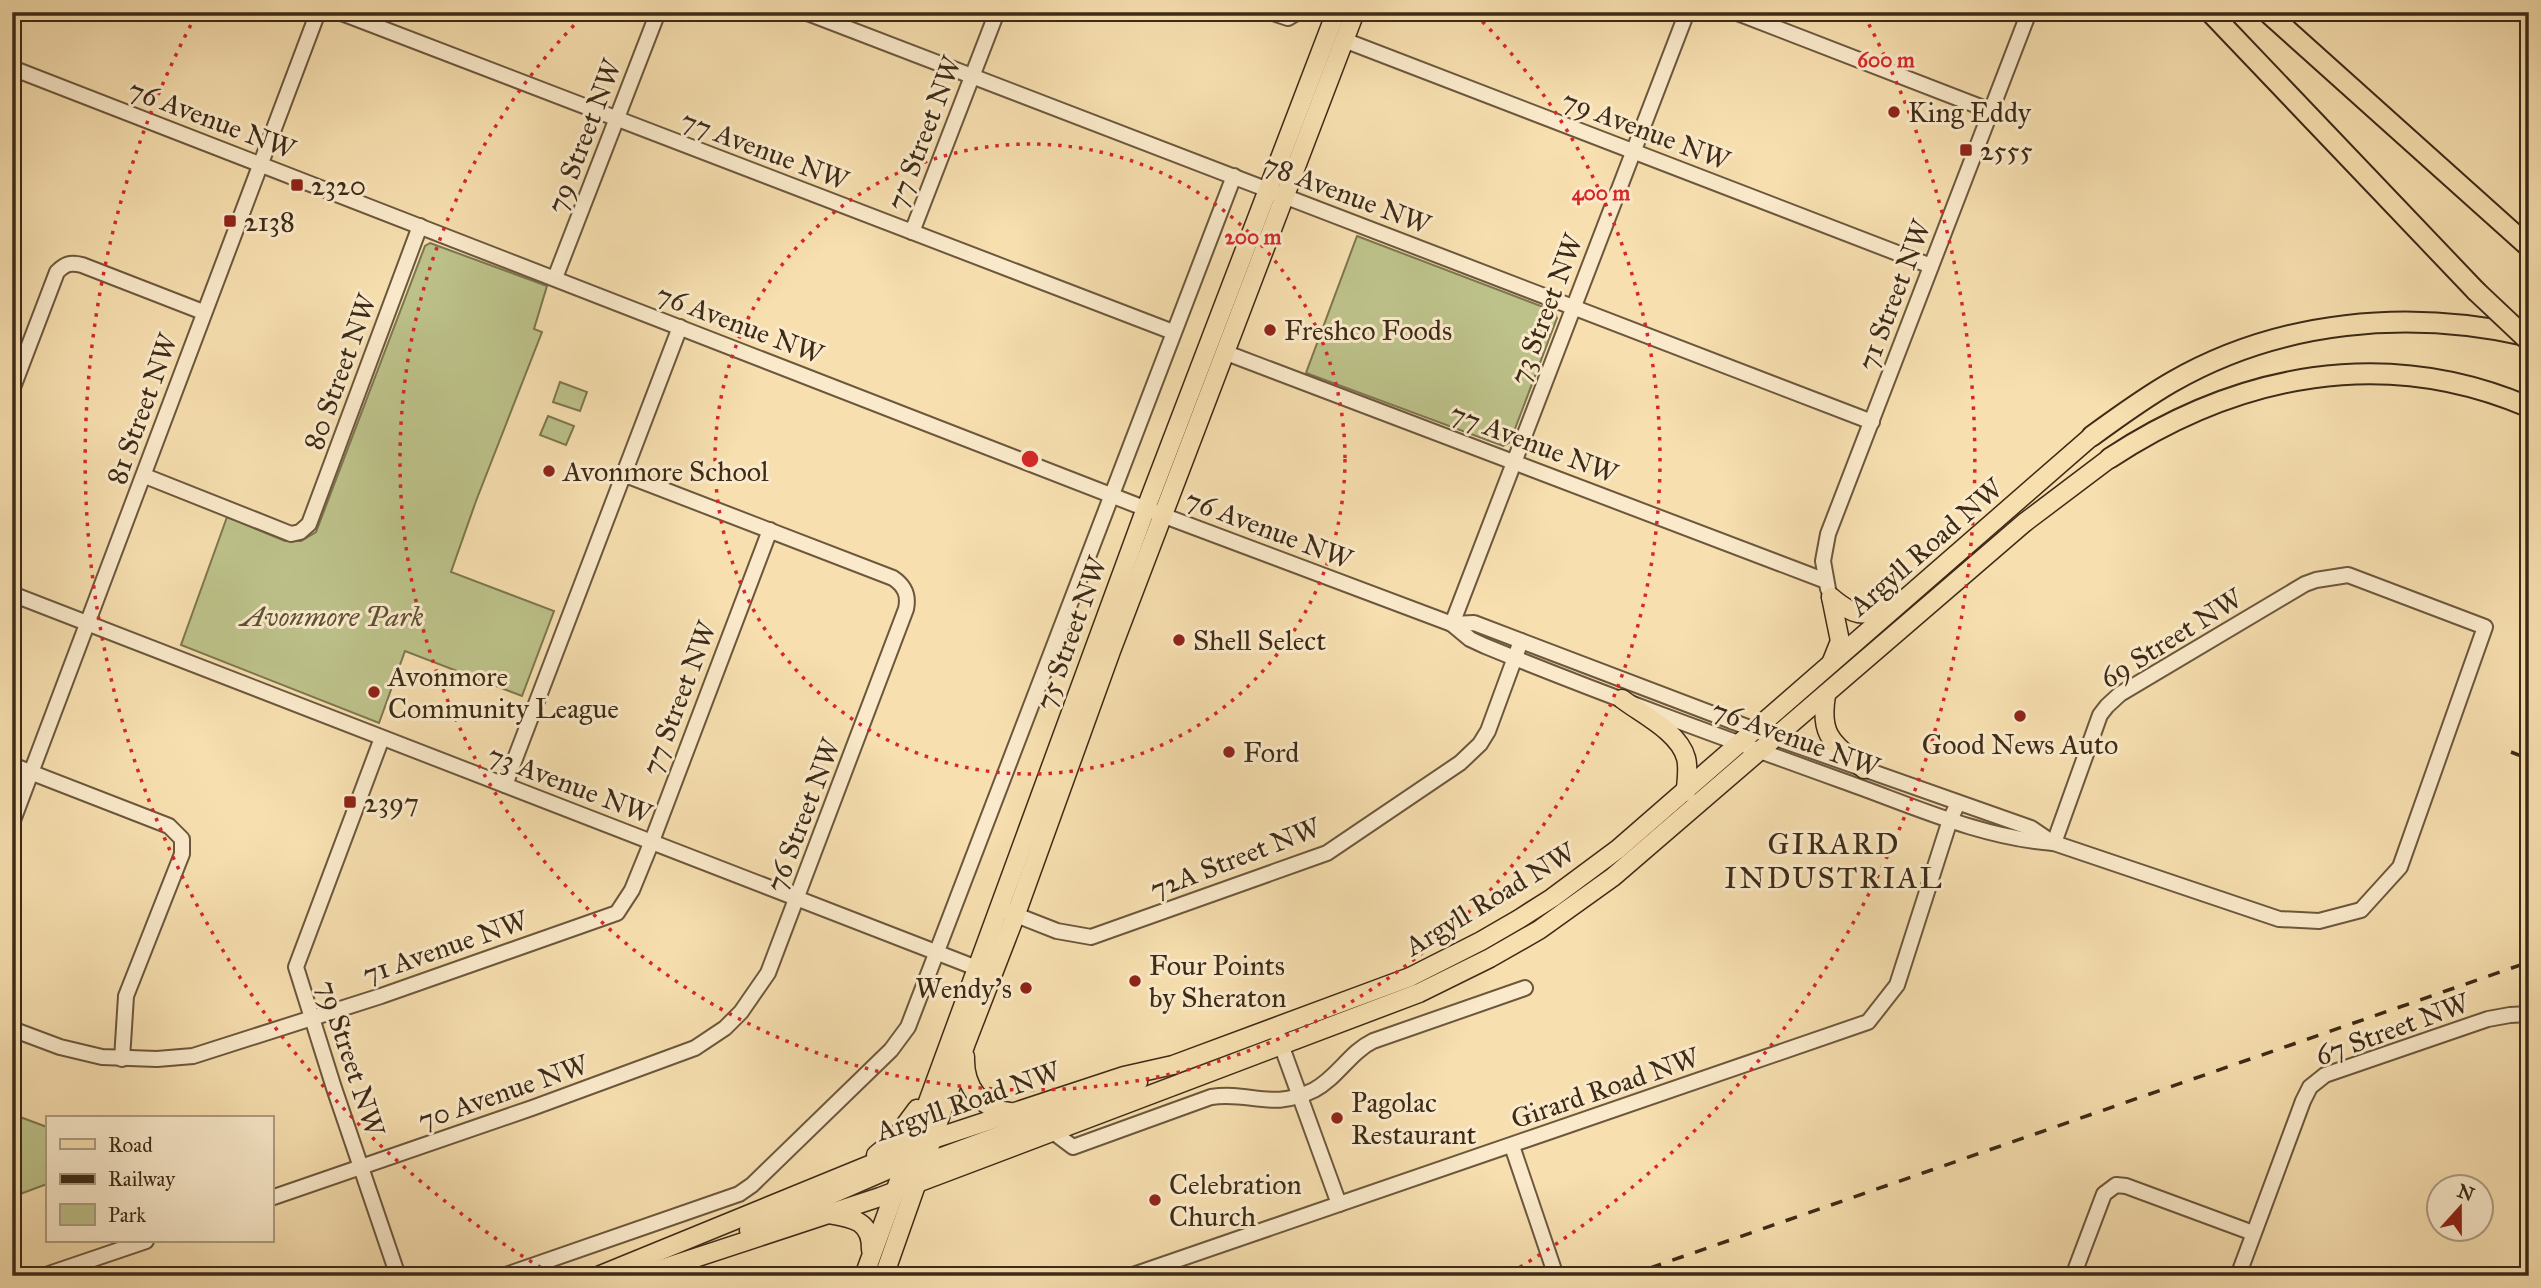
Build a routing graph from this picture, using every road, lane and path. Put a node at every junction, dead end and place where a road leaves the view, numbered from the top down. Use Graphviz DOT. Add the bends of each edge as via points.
graph roads {
  1 [pos="318,12"];
  2 [pos="339,12"];
  3 [pos="658,12"];
  4 [pos="805,12"];
  5 [pos="997,12"];
  6 [pos="1270,12"];
  7 [pos="1336,12"];
  8 [pos="1355,12"];
  9 [pos="1687,12"];
  10 [pos="1735,12"];
  11 [pos="2029,12"];
  12 [pos="2210,12"];
  13 [pos="2267,12"];
  14 [pos="1296,14"];
  15 [pos="1344,40"];
  16 [pos="12,68"];
  17 [pos="972,76"];
  18 [pos="1991,111"];
  19 [pos="617,119"];
  20 [pos="1633,151"];
  21 [pos="260,164"];
  22 [pos="1234,176"];
  23 [pos="1276,192"];
  24 [pos="420,226"];
  25 [pos="912,232"];
  26 [pos="2529,247"];
  27 [pos="1931,266"];
  28 [pos="555,278"];
  29 [pos="1573,307"];
  30 [pos="203,312"];
  31 [pos="681,327"];
  32 [pos="1174,332"];
  33 [pos="2529,339"];
  34 [pos="1224,352"];
  35 [pos="12,390"];
  36 [pos="2529,407"];
  37 [pos="1872,422"];
  38 [pos="2092,436"];
  39 [pos="2110,458"];
  40 [pos="1514,462"];
  41 [pos="624,474"];
  42 [pos="145,476"];
  43 [pos="1111,495"];
  44 [pos="1154,511"];
  45 [pos="769,530"];
  46 [pos="1829,589"];
  47 [pos="12,594"];
  48 [pos="1901,603"];
  49 [pos="88,623"];
  50 [pos="1452,624"];
  51 [pos="1521,641"];
  52 [pos="1515,658"];
  53 [pos="1830,666"];
  54 [pos="1826,695"];
  55 [pos="1622,699"];
  56 [pos="1756,730"];
  57 [pos="382,738"];
  58 [pos="1776,738"];
  59 [pos="1739,745"];
  60 [pos="1760,752"];
  61 [pos="12,765"];
  62 [pos="1864,769"];
  63 [pos="31,772"];
  64 [pos="505,785"];
  65 [pos="1686,792"];
  66 [pos="1958,803"];
  67 [pos="1950,820"];
  68 [pos="12,823"];
  69 [pos="652,841"];
  70 [pos="2054,844"];
  71 [pos="2400,867"];
  72 [pos="797,899"];
  73 [pos="999,908"];
  74 [pos="1016,914"];
  75 [pos="610,917"];
  76 [pos="938,953"];
  77 [pos="975,968"];
  78 [pos="993,975"];
  79 [pos="1525,988"];
  80 [pos="2527,1014"];
  81 [pos="311,1018"];
  82 [pos="1275,1028"];
  83 [pos="12,1029"];
  84 [pos="709,1040"];
  85 [pos="966,1043"];
  86 [pos="1281,1046"];
  87 [pos="122,1059"];
  88 [pos="1174,1065"];
  89 [pos="930,1091"];
  90 [pos="1299,1095"];
  91 [pos="1014,1112"];
  92 [pos="1053,1132"];
  93 [pos="933,1139"];
  94 [pos="1512,1146"];
  95 [pos="907,1155"];
  96 [pos="860,1167"];
  97 [pos="360,1168"];
  98 [pos="921,1174"];
  99 [pos="894,1191"];
  100 [pos="273,1197"];
  101 [pos="1339,1204"];
  102 [pos="829,1214"];
  103 [pos="2253,1234"];
  104 [pos="143,1242"];
  105 [pos="871,1256"];
  106 [pos="682,1262"];
  107 [pos="43,1276"];
  108 [pos="398,1276"];
  109 [pos="503,1276"];
  110 [pos="598,1276"];
  111 [pos="640,1276"];
  112 [pos="864,1276"];
  113 [pos="884,1276"];
  114 [pos="1130,1276"];
  115 [pos="1556,1276"];
  116 [pos="2074,1276"];
  117 [pos="2238,1276"];
  1 -- 21 [label="street, 81 Street NW"];
  2 -- 19 [label="street, 77 Avenue NW"];
  3 -- 19 [label="street, 79 Street NW"];
  4 -- 17 [label="street, 78 Avenue NW"];
  5 -- 17 [label="street, 77 Street NW"];
  6 -- 14 [label="street" via="1284,18"];
  7 -- 23 [label="main road, 75 Street NW"];
  8 -- 15 [label="main road, 75 Street NW"];
  9 -- 20 [label="street, 73 Street NW"];
  10 -- 18 [label="street"];
  11 -- 18 [label="street, 71 Street NW"];
  12 -- 33 [label="highway, bridge" via="2476,291"];
  13 -- 26 [label="highway"];
  15 -- 20 [label="street, 79 Avenue NW"];
  15 -- 23 [label="main road, 75 Street NW"];
  16 -- 21 [label="street, 76 Avenue NW"];
  17 -- 22 [label="street, 78 Avenue NW"];
  17 -- 25 [label="street, 77 Street NW"];
  18 -- 27 [label="street, 71 Street NW"];
  19 -- 25 [label="street, 77 Avenue NW"];
  19 -- 28 [label="street, 79 Street NW"];
  20 -- 27 [label="street, 79 Avenue NW"];
  20 -- 29 [label="street, 73 Street NW"];
  21 -- 24 [label="street, 76 Avenue NW"];
  21 -- 30 [label="street, 81 Street NW"];
  22 -- 23 [label="street, 78 Avenue NW"];
  22 -- 32 [label="street, 75 Street NW"];
  23 -- 29 [label="street, 78 Avenue NW"];
  23 -- 34 [label="main road, 75 Street NW"];
  23 -- 44 [label="main road, 75 Street NW"];
  24 -- 28 [label="street, 76 Avenue NW"];
  24 -- 42 [label="street, 80 Street NW" via="309,524 291,534"];
  25 -- 32 [label="street, 77 Avenue NW"];
  27 -- 37 [label="street, 71 Street NW"];
  28 -- 31 [label="street, 76 Avenue NW"];
  29 -- 37 [label="street, 78 Avenue NW"];
  29 -- 40 [label="street, 73 Street NW"];
  30 -- 35 [label="street" via="82,265 64,265 57,272"];
  30 -- 42 [label="street, 81 Street NW"];
  31 -- 41 [label="street"];
  31 -- 43 [label="street, 76 Avenue NW"];
  32 -- 43 [label="street, 75 Street NW"];
  33 -- 38 [label="highway" via="2485,327 2421,321 2363,322 2304,331 2253,346 2174,380"];
  34 -- 40 [label="street, 77 Avenue NW"];
  34 -- 44 [label="main road, 75 Street NW"];
  36 -- 39 [label="highway" via="2455,383 2384,373 2333,375 2219,400 2163,425"];
  37 -- 46 [label="street, 71 Street NW" via="1826,541 1823,561"];
  38 -- 48 [label="main road, Argyll Road NW"];
  39 -- 54 [label="main road, Argyll Road NW" via="2024,523"];
  40 -- 46 [label="street, 77 Avenue NW"];
  40 -- 50 [label="street, 73 Street NW"];
  41 -- 45 [label="street"];
  41 -- 64 [label="street"];
  42 -- 49 [label="street, 81 Street NW"];
  43 -- 44 [label="street, 76 Avenue NW"];
  43 -- 76 [label="street, 75 Street NW"];
  44 -- 50 [label="street, 76 Avenue NW"];
  44 -- 73 [label="main road, 75 Street NW"];
  44 -- 74 [label="main road, 75 Street NW"];
  45 -- 69 [label="street, 77 Street NW"];
  45 -- 72 [label="street, 76 Street NW" via="893,578 908,600"];
  46 -- 48 [label="main road" via="1849,611 1860,614"];
  46 -- 53 [label="main road" via="1840,641"];
  47 -- 49 [label="street, 73 Avenue NW"];
  48 -- 53 [label="main road, Argyll Road NW"];
  49 -- 57 [label="street, 73 Avenue NW"];
  49 -- 63 [label="street, 81 Street NW"];
  50 -- 51 [label="street, 76 Avenue NW" via="1474,623"];
  50 -- 52 [label="street, 76 Avenue NW" via="1470,639"];
  51 -- 52 [label="street, 72A Street NW"];
  51 -- 56 [label="street, 76 Avenue NW"];
  52 -- 55 [label="street, 76 Avenue NW"];
  52 -- 74 [label="street, 72A Street NW" via="1485,738 1471,754 1327,853 1091,937"];
  53 -- 56 [label="main road, Argyll Road NW"];
  54 -- 58 [label="main road, Argyll Road NW"];
  54 -- 62 [label="main road" via="1826,731"];
  55 -- 59 [label="street, 76 Avenue NW"];
  55 -- 65 [label="main road" via="1675,738 1686,759"];
  56 -- 58 [label="street, 76 Avenue NW"];
  56 -- 59 [label="main road, Argyll Road NW"];
  57 -- 64 [label="street, 73 Avenue NW"];
  57 -- 81 [label="street, 79 Street NW" via="296,967"];
  58 -- 60 [label="main road, Argyll Road NW"];
  58 -- 62 [label="street, 76 Avenue NW"];
  59 -- 60 [label="street, 76 Avenue NW"];
  59 -- 65 [label="main road, Argyll Road NW"];
  60 -- 67 [label="street, 76 Avenue NW"];
  60 -- 86 [label="main road, Argyll Road NW" via="1613,877 1539,930 1419,993"];
  61 -- 63 [label="street"];
  62 -- 66 [label="street, 76 Avenue NW"];
  63 -- 68 [label="street, 81 Street NW"];
  63 -- 87 [label="street" via="169,827 182,839 182,854 126,996"];
  64 -- 69 [label="street, 73 Avenue NW"];
  65 -- 82 [label="main road, Argyll Road NW" via="1572,884 1481,941 1410,977"];
  66 -- 67 [label="street, Girard Road NW"];
  66 -- 70 [label="street, 76 Avenue NW" via="2031,828"];
  67 -- 70 [label="street, 76 Avenue NW"];
  67 -- 94 [label="street, Girard Road NW" via="1897,985 1868,1022"];
  69 -- 72 [label="street, 73 Avenue NW"];
  69 -- 75 [label="street, 77 Street NW" via="626,903"];
  70 -- 71 [label="street, 76 Avenue NW" via="2279,919 2319,921 2361,910"];
  70 -- 71 [label="street, 69 Street NW" via="2100,715 2120,694 2305,584 2348,575 2485,627"];
  72 -- 76 [label="street, 73 Avenue NW"];
  72 -- 84 [label="street, 76 Street NW" via="760,986 741,1012"];
  73 -- 74 [label="street, 72A Street NW"];
  73 -- 77 [label="main road, 75 Street NW"];
  74 -- 78 [label="main road, 75 Street NW"];
  75 -- 81 [label="street, 71 Avenue NW"];
  76 -- 77 [label="street, 73 Avenue NW"];
  76 -- 109 [label="street, 75 Street NW" via="913,1019 901,1037 752,1185 733,1197"];
  77 -- 78 [label="street, 73 Avenue NW"];
  77 -- 89 [label="main road, 75 Street NW"];
  78 -- 85 [label="main road, 75 Street NW"];
  79 -- 90 [label="street, Argyll Road NW" via="1373,1041 1322,1084"];
  80 -- 103 [label="street, 67 Street NW" via="2488,1019 2319,1078 2303,1101"];
  81 -- 87 [label="street, 71 Avenue NW" via="193,1056"];
  81 -- 97 [label="street, 79 Street NW"];
  82 -- 86 [label="street"];
  82 -- 88 [label="main road, Argyll Road NW"];
  83 -- 87 [label="street, 71 Avenue NW" via="80,1053"];
  84 -- 97 [label="street, 70 Avenue NW"];
  85 -- 91 [label="main road" via="967,1079 976,1096 991,1108"];
  85 -- 93 [label="main road, 75 Street NW"];
  86 -- 90 [label="street"];
  86 -- 92 [label="main road, Argyll Road NW"];
  88 -- 91 [label="main road, Argyll Road NW" via="1124,1076"];
  88 -- 98 [label="main road" via="1112,1094 942,1157"];
  89 -- 95 [label="main road, 75 Street NW"];
  89 -- 96 [label="main road" via="894,1140"];
  90 -- 92 [label="street, Argyll Road NW" via="1277,1101 1210,1097 1073,1147"];
  90 -- 101 [label="street"];
  91 -- 93 [label="main road, Argyll Road NW"];
  92 -- 98 [label="main road, Argyll Road NW"];
  93 -- 95 [label="main road, Argyll Road NW"];
  93 -- 98 [label="main road, 75 Street NW"];
  94 -- 101 [label="street, Girard Road NW"];
  94 -- 115 [label="street"];
  95 -- 96 [label="main road, Argyll Road NW"];
  95 -- 99 [label="main road, 75 Street NW"];
  95 -- 106 [label="main road"];
  96 -- 110 [label="main road, Argyll Road NW"];
  97 -- 100 [label="street, 70 Avenue NW"];
  97 -- 108 [label="street, 79 Street NW"];
  98 -- 99 [label="main road, Argyll Road NW"];
  98 -- 113 [label="main road, 75 Street NW"];
  99 -- 102 [label="main road, Argyll Road NW"];
  99 -- 105 [label="main road, 75 Street NW"];
  101 -- 114 [label="street, Girard Road NW"];
  102 -- 105 [label="main road" via="866,1228"];
  102 -- 106 [label="main road, Argyll Road NW"];
  103 -- 116 [label="street" via="2126,1186 2112,1187 2102,1199"];
  103 -- 117 [label="street, 67 Street NW"];
  104 -- 107 [label="street"];
  105 -- 112 [label="main road, 75 Street NW"];
  106 -- 111 [label="main road, Argyll Road NW"];
}
